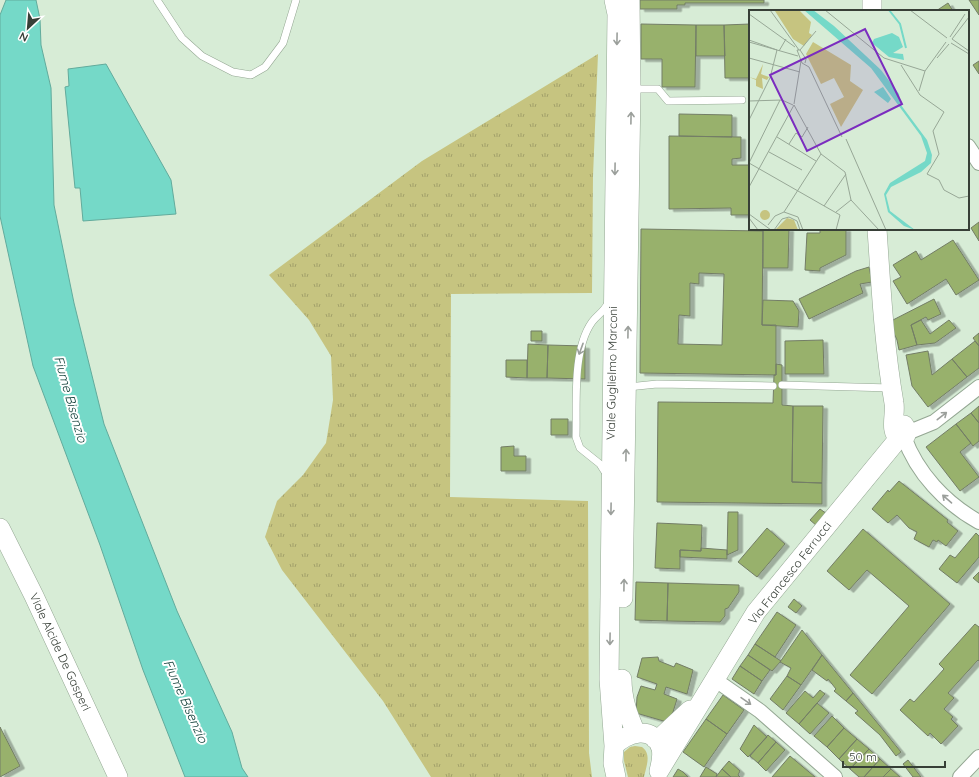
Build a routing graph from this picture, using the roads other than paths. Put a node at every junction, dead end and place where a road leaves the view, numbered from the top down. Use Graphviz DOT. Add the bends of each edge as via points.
graph roads {
  1 [pos="157,0"];
  2 [pos="296,0"];
  3 [pos="614,0"];
  4 [pos="630,0"];
  5 [pos="632,89"];
  6 [pos="742,100"];
  7 [pos="969,148"];
  8 [pos="979,163"];
  9 [pos="877,230"];
  10 [pos="613,292"];
  11 [pos="782,385"];
  12 [pos="773,386"];
  13 [pos="627,387"];
  14 [pos="979,387"];
  15 [pos="892,388"];
  16 [pos="901,432"];
  17 [pos="612,482"];
  18 [pos="979,522"];
  19 [pos="0,528"];
  20 [pos="711,686"];
  21 [pos="636,733"];
  22 [pos="655,739"];
  23 [pos="614,746"];
  24 [pos="979,757"];
  25 [pos="659,774"];
  26 [pos="118,777"];
  27 [pos="616,777"];
  28 [pos="835,777"];
  29 [pos="960,777"];
  1 -- 2 [label="lane" via="182,38 202,56 233,72 251,75 265,67 283,43"];
  3 -- 10 [label="main road, Viale Guglielmo Marconi, one-way" via="617,14"];
  4 -- 5 [label="main road, Viale Guglielmo Marconi"];
  5 -- 6 [label="lane" via="658,89 668,101"];
  13 -- 5 [label="main road, Viale Guglielmo Marconi, one-way"];
  7 -- 8 [label="street"];
  9 -- 15 [label="main road" via="884,336"];
  10 -- 17 [label="main road, Viale Guglielmo Marconi"];
  10 -- 17 [label="lane, one-way" via="604,311 592,322 578,354 576,437 580,448 600,464"];
  11 -- 15 [label="lane"];
  12 -- 13 [label="lane" via="657,384"];
  21 -- 13 [label="main road, Viale Guglielmo Marconi, one-way" via="622,692"];
  16 -- 14 [label="street, one-way" via="934,422"];
  15 -- 16 [label="main road"];
  18 -- 16 [label="street, one-way" via="937,490 920,469"];
  16 -- 20 [label="main road, Via Francesco Ferrucci" via="882,459 756,612"];
  17 -- 23 [label="main road, Viale Guglielmo Marconi, one-way" via="609,680"];
  19 -- 26 [label="main road, Viale Alcide De Gasperi"];
  20 -- 22 [label="main road" via="662,736"];
  20 -- 25 [label="main road"];
  20 -- 28 [label="street, one-way" via="760,711"];
  21 -- 22 [label="main road" via="647,734"];
  21 -- 23 [label="main road" via="626,735"];
  22 -- 25 [label="main road" via="662,757"];
  23 -- 27 [label="main road" via="612,763"];
  24 -- 29 [label="street"];
}
